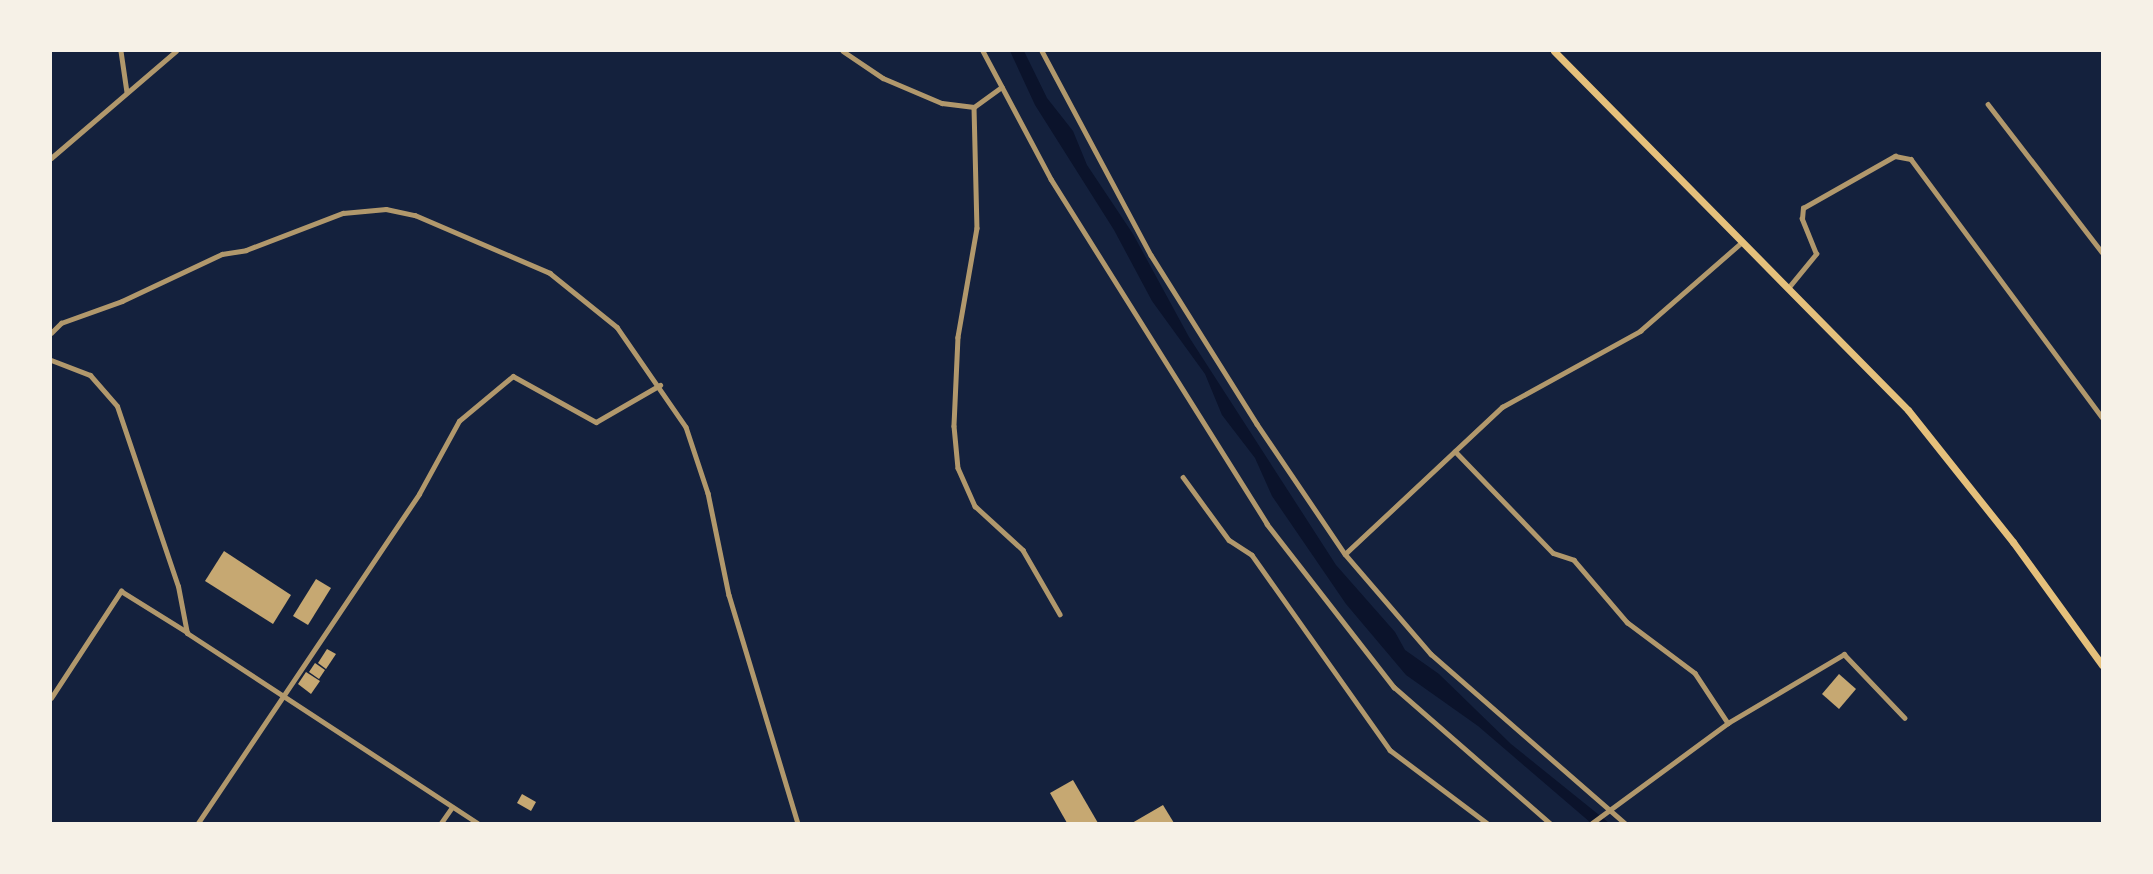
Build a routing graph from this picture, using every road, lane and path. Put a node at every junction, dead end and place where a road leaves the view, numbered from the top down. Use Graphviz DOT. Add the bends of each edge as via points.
graph roads {
  1 [pos="121,51"];
  2 [pos="176,51"];
  3 [pos="843,51"];
  4 [pos="983,51"];
  5 [pos="1042,51"];
  6 [pos="1554,51"];
  7 [pos="1002,87"];
  8 [pos="127,92"];
  9 [pos="1987,104"];
  10 [pos="974,107"];
  11 [pos="51,158"];
  12 [pos="1743,241"];
  13 [pos="2102,252"];
  14 [pos="1789,287"];
  15 [pos="51,333"];
  16 [pos="51,360"];
  17 [pos="660,385"];
  18 [pos="2102,417"];
  19 [pos="1455,451"];
  20 [pos="1183,477"];
  21 [pos="1345,554"];
  22 [pos="1060,614"];
  23 [pos="187,633"];
  24 [pos="2102,666"];
  25 [pos="282,694"];
  26 [pos="51,698"];
  27 [pos="1905,718"];
  28 [pos="1728,723"];
  29 [pos="452,807"];
  30 [pos="1604,812"];
  31 [pos="198,823"];
  32 [pos="441,823"];
  33 [pos="477,823"];
  34 [pos="798,823"];
  35 [pos="1488,823"];
  36 [pos="1549,823"];
  37 [pos="1592,823"];
  38 [pos="1625,823"];
  1 -- 8 [label="street"];
  2 -- 8 [label="street"];
  3 -- 10 [label="street" via="883,78 942,103"];
  4 -- 7 [label="street"];
  5 -- 21 [label="street" via="1151,255"];
  6 -- 12 [label="highway"];
  7 -- 10 [label="street"];
  7 -- 36 [label="street" via="1148,339 1267,524 1394,687"];
  8 -- 11 [label="street"];
  9 -- 13 [label="street"];
  10 -- 22 [label="street" via="977,228 958,337 954,426 958,468 975,506 1023,550"];
  12 -- 14 [label="highway"];
  12 -- 19 [label="street" via="1640,331 1502,407"];
  14 -- 18 [label="street" via="1816,254 1802,219 1803,208 1895,156 1911,159"];
  14 -- 24 [label="highway" via="1908,410"];
  15 -- 17 [label="street" via="61,323 122,302 222,254 246,250 333,216 386,209 415,215 550,273 617,327"];
  16 -- 23 [label="street" via="90,375 117,406 178,586"];
  17 -- 25 [label="street" via="596,422 513,376 460,421 419,494"];
  17 -- 34 [label="street" via="686,427 708,493 729,595"];
  19 -- 21 [label="street"];
  19 -- 28 [label="street" via="1553,553 1574,560 1627,622 1695,673"];
  20 -- 35 [label="street" via="1229,540 1252,555 1390,750"];
  21 -- 30 [label="street" via="1432,654"];
  23 -- 25 [label="street"];
  23 -- 26 [label="street" via="121,591"];
  25 -- 29 [label="street"];
  25 -- 31 [label="street"];
  27 -- 28 [label="street" via="1844,654"];
  28 -- 30 [label="street"];
  29 -- 32 [label="street"];
  29 -- 33 [label="street"];
  30 -- 37 [label="street"];
  30 -- 38 [label="street"];
}
